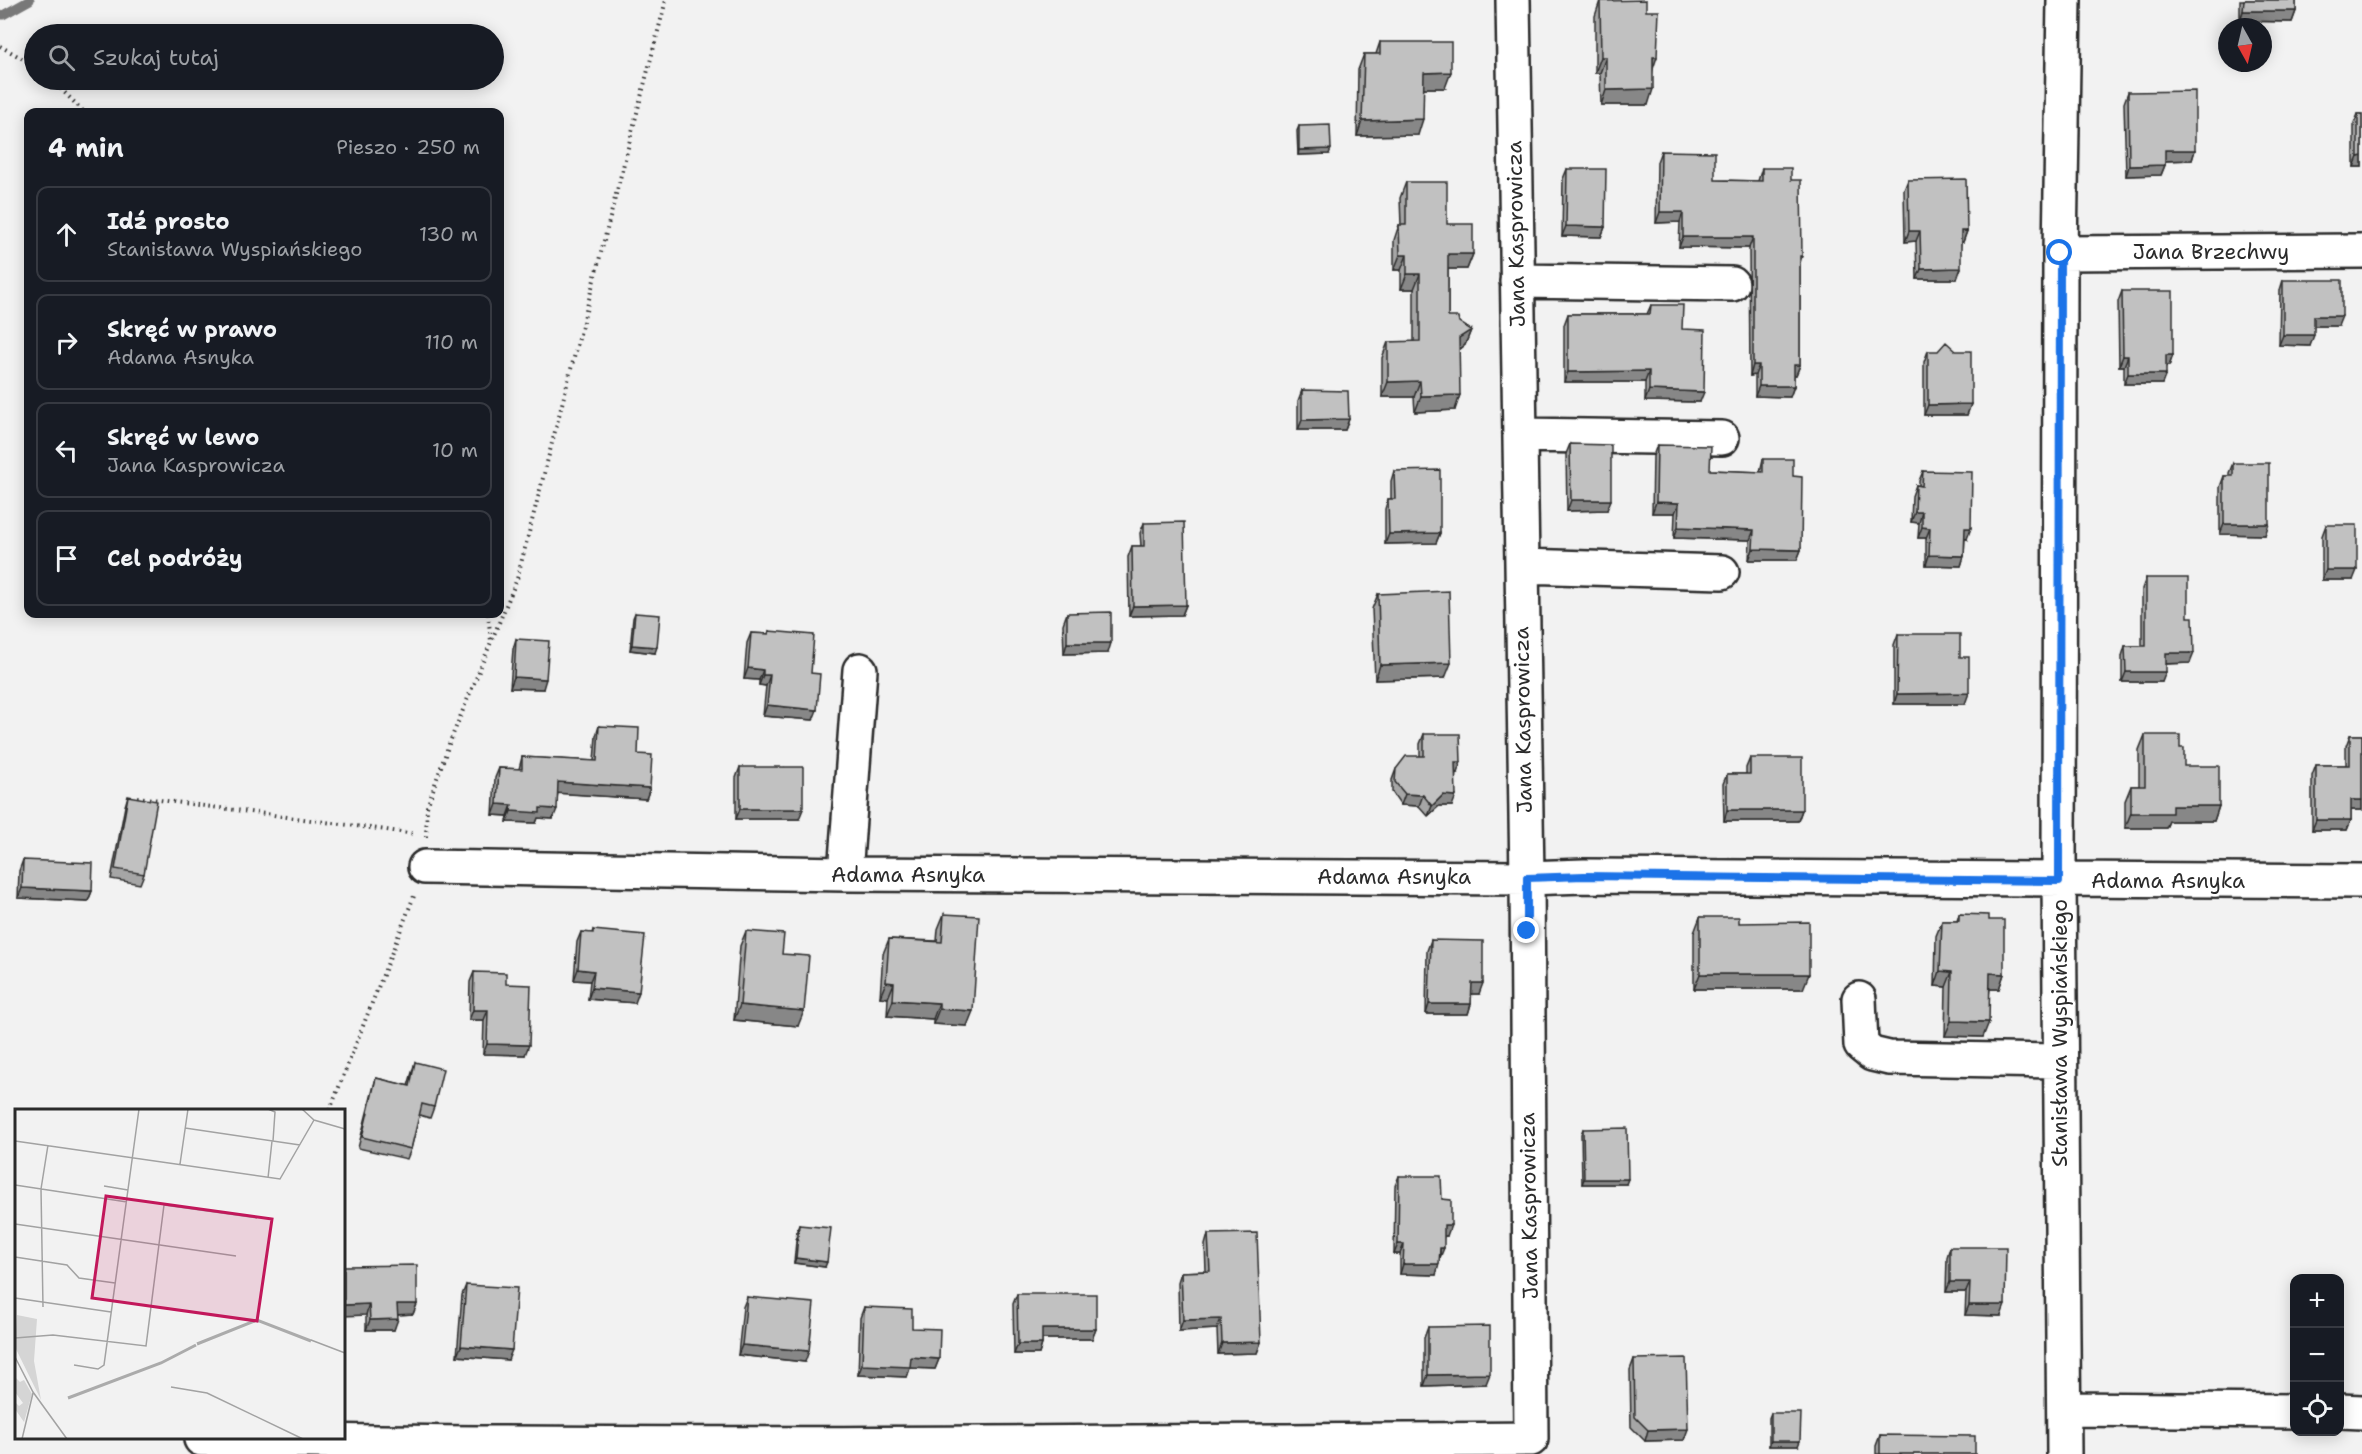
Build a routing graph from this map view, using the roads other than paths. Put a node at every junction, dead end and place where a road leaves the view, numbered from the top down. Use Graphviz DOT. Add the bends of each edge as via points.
graph roads {
  1 [pos="1513,0"];
  2 [pos="2064,0"];
  3 [pos="2362,251"];
  4 [pos="2060,253"];
  5 [pos="1517,281"];
  6 [pos="1732,284"];
  7 [pos="1520,435"];
  8 [pos="1722,438"];
  9 [pos="1522,567"];
  10 [pos="1722,572"];
  11 [pos="860,670"];
  12 [pos="425,851"];
  13 [pos="845,874"];
  14 [pos="1527,878"];
  15 [pos="2059,881"];
  16 [pos="2362,881"];
  17 [pos="1859,999"];
  18 [pos="2061,1061"];
  19 [pos="2064,1408"];
  20 [pos="2290,1411"];
  21 [pos="2344,1411"];
  22 [pos="2362,1412"];
  23 [pos="201,1439"];
  24 [pos="318,1448"];
  25 [pos="2064,1454"];
  1 -- 5 [label="street, Jana Kasprowicza"];
  2 -- 4 [label="street, Stanisława Wyspiańskiego"];
  3 -- 4 [label="street, Jana Brzechwy"];
  4 -- 15 [label="street, Stanisława Wyspiańskiego"];
  5 -- 6 [label="street"];
  5 -- 7 [label="street, Jana Kasprowicza"];
  7 -- 8 [label="street"];
  7 -- 9 [label="street, Jana Kasprowicza"];
  9 -- 10 [label="street"];
  9 -- 14 [label="street, Jana Kasprowicza"];
  11 -- 13 [label="street"];
  12 -- 13 [label="street, Adama Asnyka"];
  13 -- 14 [label="street, Adama Asnyka"];
  14 -- 15 [label="street, Adama Asnyka"];
  14 -- 24 [label="street, Jana Kasprowicza" via="1531,1439"];
  15 -- 16 [label="street, Adama Asnyka"];
  15 -- 18 [label="street, Stanisława Wyspiańskiego"];
  17 -- 18 [label="street" via="1861,1045 1872,1054 1889,1058"];
  18 -- 19 [label="street, Stanisława Wyspiańskiego"];
  19 -- 20 [label="street"];
  19 -- 25 [label="street, Stanisława Wyspiańskiego"];
  21 -- 22 [label="street"];
  23 -- 24 [label="street"];
}
